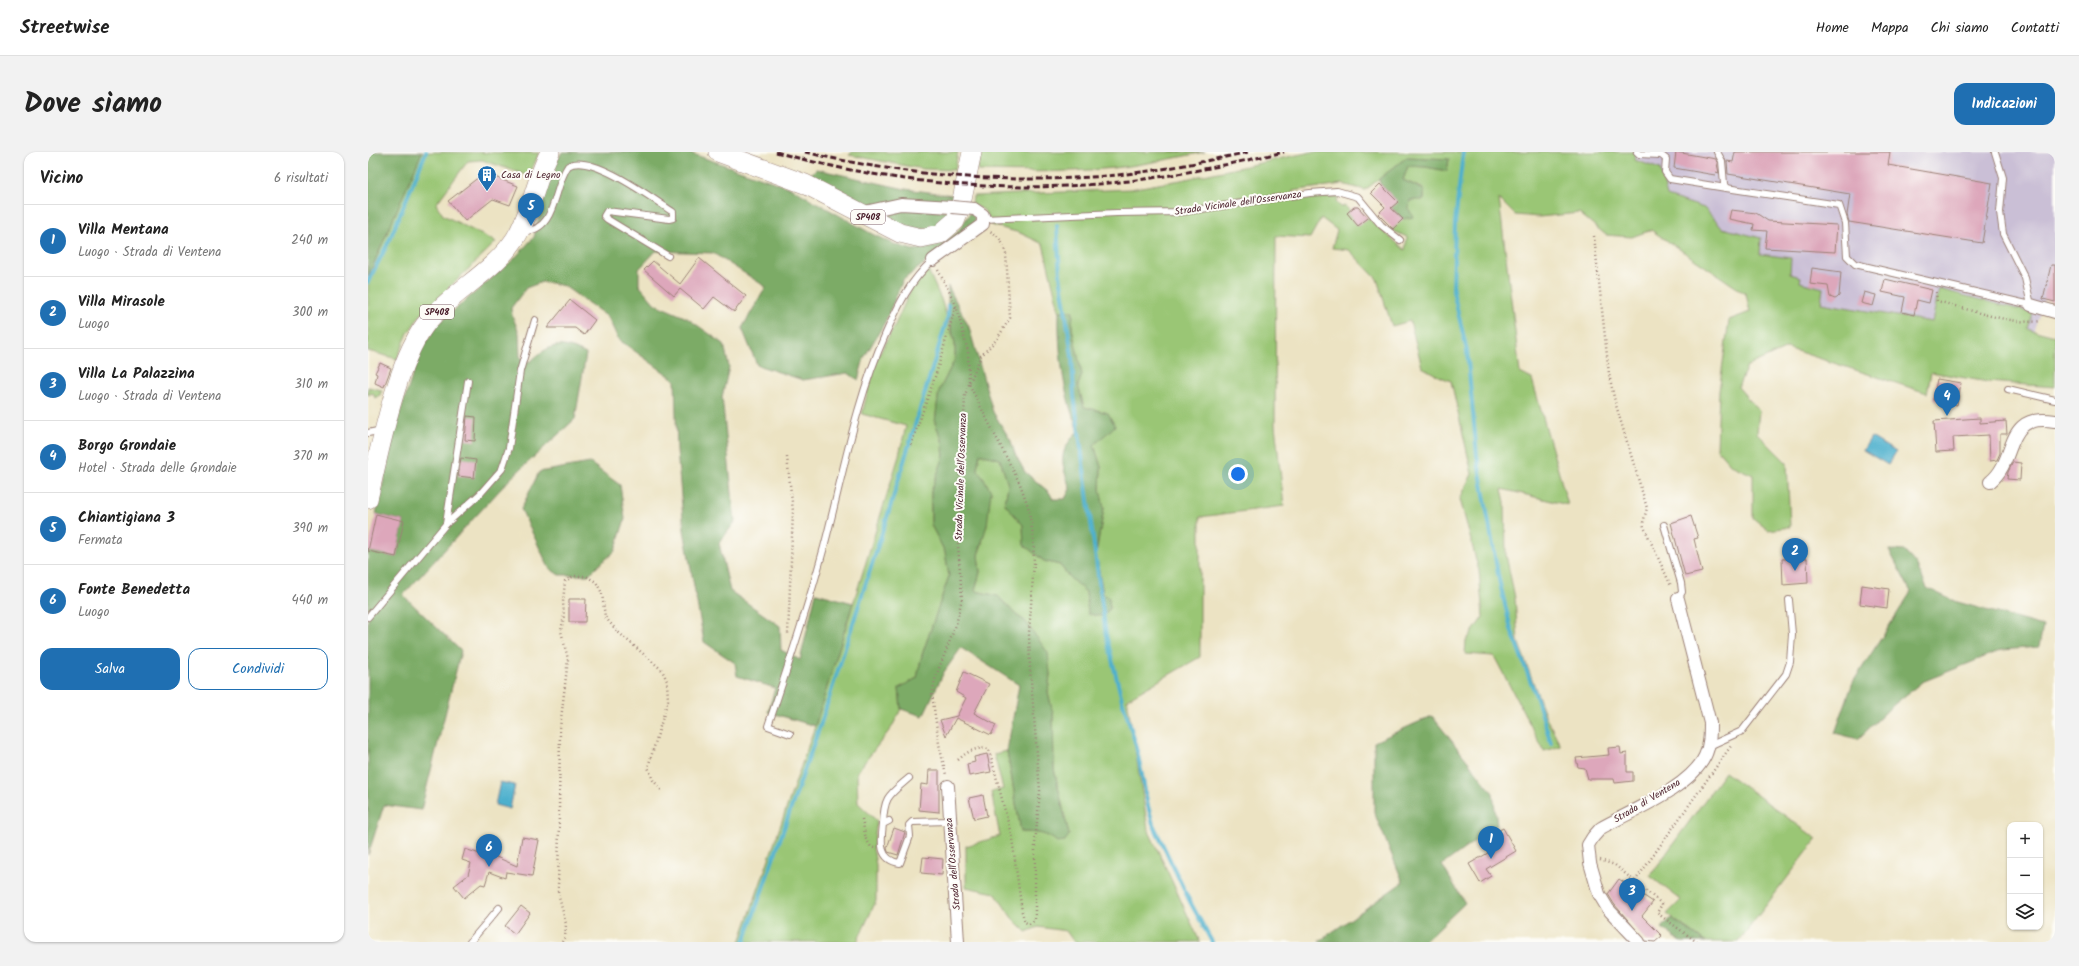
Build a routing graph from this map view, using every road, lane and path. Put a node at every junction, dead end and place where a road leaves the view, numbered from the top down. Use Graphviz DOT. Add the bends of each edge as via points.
graph roads {
  1 [pos="550,152"];
  2 [pos="718,152"];
  3 [pos="1637,152"];
  4 [pos="1717,152"];
  5 [pos="1995,152"];
  6 [pos="971,153"];
  7 [pos="1726,188"];
  8 [pos="860,212"];
  9 [pos="983,223"];
  10 [pos="519,232"];
  11 [pos="1594,236"];
  12 [pos="1400,240"];
  13 [pos="668,256"];
  14 [pos="933,260"];
  15 [pos="1937,284"];
  16 [pos="956,305"];
  17 [pos="2031,305"];
  18 [pos="2055,312"];
  19 [pos="2045,319"];
  20 [pos="535,320"];
  21 [pos="468,381"];
  22 [pos="969,384"];
  23 [pos="2008,389"];
  24 [pos="2055,400"];
  25 [pos="2055,420"];
  26 [pos="377,431"];
  27 [pos="911,445"];
  28 [pos="787,457"];
  29 [pos="1990,482"];
  30 [pos="368,499"];
  31 [pos="446,524"];
  32 [pos="1664,525"];
  33 [pos="1678,599"];
  34 [pos="1789,600"];
  35 [pos="368,617"];
  36 [pos="794,648"];
  37 [pos="1742,731"];
  38 [pos="790,734"];
  39 [pos="1708,746"];
  40 [pos="958,760"];
  41 [pos="909,778"];
  42 [pos="948,786"];
  43 [pos="662,791"];
  44 [pos="862,819"];
  45 [pos="949,822"];
  46 [pos="882,851"];
  47 [pos="1590,863"];
  48 [pos="1635,881"];
  49 [pos="499,908"];
  50 [pos="470,942"];
  51 [pos="562,942"];
  52 [pos="958,942"];
  53 [pos="1639,942"];
  54 [pos="1697,942"];
  1 -- 10 [label="main road, SP408"];
  2 -- 8 [label="main road, SP408" via="805,184"];
  3 -- 7 [label="lane" via="1661,155 1666,159 1665,172 1670,179"];
  4 -- 7 [label="lane" via="1722,161"];
  5 -- 17 [label="lane" via="2003,178 2000,212 2003,234 2025,278"];
  6 -- 8 [label="main road, SP408" via="959,213 952,224 940,234 927,238 911,237"];
  7 -- 15 [label="lane" via="1839,205 1845,223 1846,253 1851,261"];
  8 -- 9 [label="street, bridge" via="901,204 952,207 980,212"];
  9 -- 12 [label="lane, Strada Vicinale dell'Osservanza" via="1117,213 1181,212 1337,191 1358,197 1382,225"];
  9 -- 14 [label="street"];
  9 -- 22 [label="path" via="998,235 1004,244 1010,318 997,339 981,356"];
  10 -- 13 [label="lane" via="532,231 545,222 566,170 575,162 586,162 605,168 673,212 673,218 669,219 607,211 604,216"];
  10 -- 26 [label="main road, SP408" via="496,260 437,311 421,330"];
  11 -- 33 [label="path" via="1609,374 1647,508 1643,523 1651,546"];
  14 -- 16 [label="path, Strada Vicinale dell'Osservanza"];
  14 -- 36 [label="lane" via="906,291 873,362 850,438 824,549"];
  15 -- 17 [label="lane"];
  15 -- 19 [label="path" via="1937,301 2014,320 2033,322"];
  16 -- 22 [label="path, Strada Vicinale dell'Osservanza" via="968,352"];
  16 -- 27 [label="path" via="936,374"];
  17 -- 18 [label="street"];
  20 -- 31 [label="lane" via="520,371 509,448 502,469 480,494"];
  21 -- 31 [label="lane"];
  22 -- 40 [label="path" via="1020,484 1028,506 1033,535 1034,563 1029,633 1040,796 1035,844 1035,920 1029,924 1025,922 1022,912 1012,838 989,749 969,751"];
  22 -- 42 [label="path, Strada Vicinale dell'Osservanza" via="965,395 960,464 958,545 962,598 958,618 936,676 932,694"];
  23 -- 24 [label="lane"];
  25 -- 29 [label="street" via="2029,421 2017,431 1999,475"];
  26 -- 30 [label="main road, SP408"];
  28 -- 36 [label="path" via="793,511 788,645"];
  31 -- 35 [label="lane"];
  32 -- 33 [label="lane" via="1681,583 1682,592"];
  33 -- 39 [label="street, Strada di Ventena" via="1705,702 1710,731"];
  34 -- 37 [label="lane" via="1792,634 1790,662 1786,674"];
  36 -- 38 [label="lane" via="768,726"];
  37 -- 39 [label="lane"];
  37 -- 48 [label="path"];
  39 -- 47 [label="street, Strada di Ventena" via="1700,764 1680,783 1596,833 1588,845"];
  41 -- 46 [label="lane" via="887,797 883,808 886,823 880,846"];
  42 -- 45 [label="street, Strada dell'Osservanza"];
  43 -- 51 [label="path" via="652,780 648,767 668,700 668,681 662,670 618,632 605,617 602,593 596,582 586,576 574,576 565,581 561,631 568,659 560,728 558,894 566,924"];
  44 -- 46 [label="path" via="870,847"];
  45 -- 46 [label="lane" via="912,822 908,825 910,836 900,863 894,863"];
  45 -- 52 [label="street, Strada dell'Osservanza"];
  47 -- 48 [label="path" via="1604,860 1611,862"];
  47 -- 53 [label="street, Strada di Ventena" via="1604,905"];
  48 -- 54 [label="path" via="1662,904 1657,913"];
  49 -- 50 [label="lane"];
}
